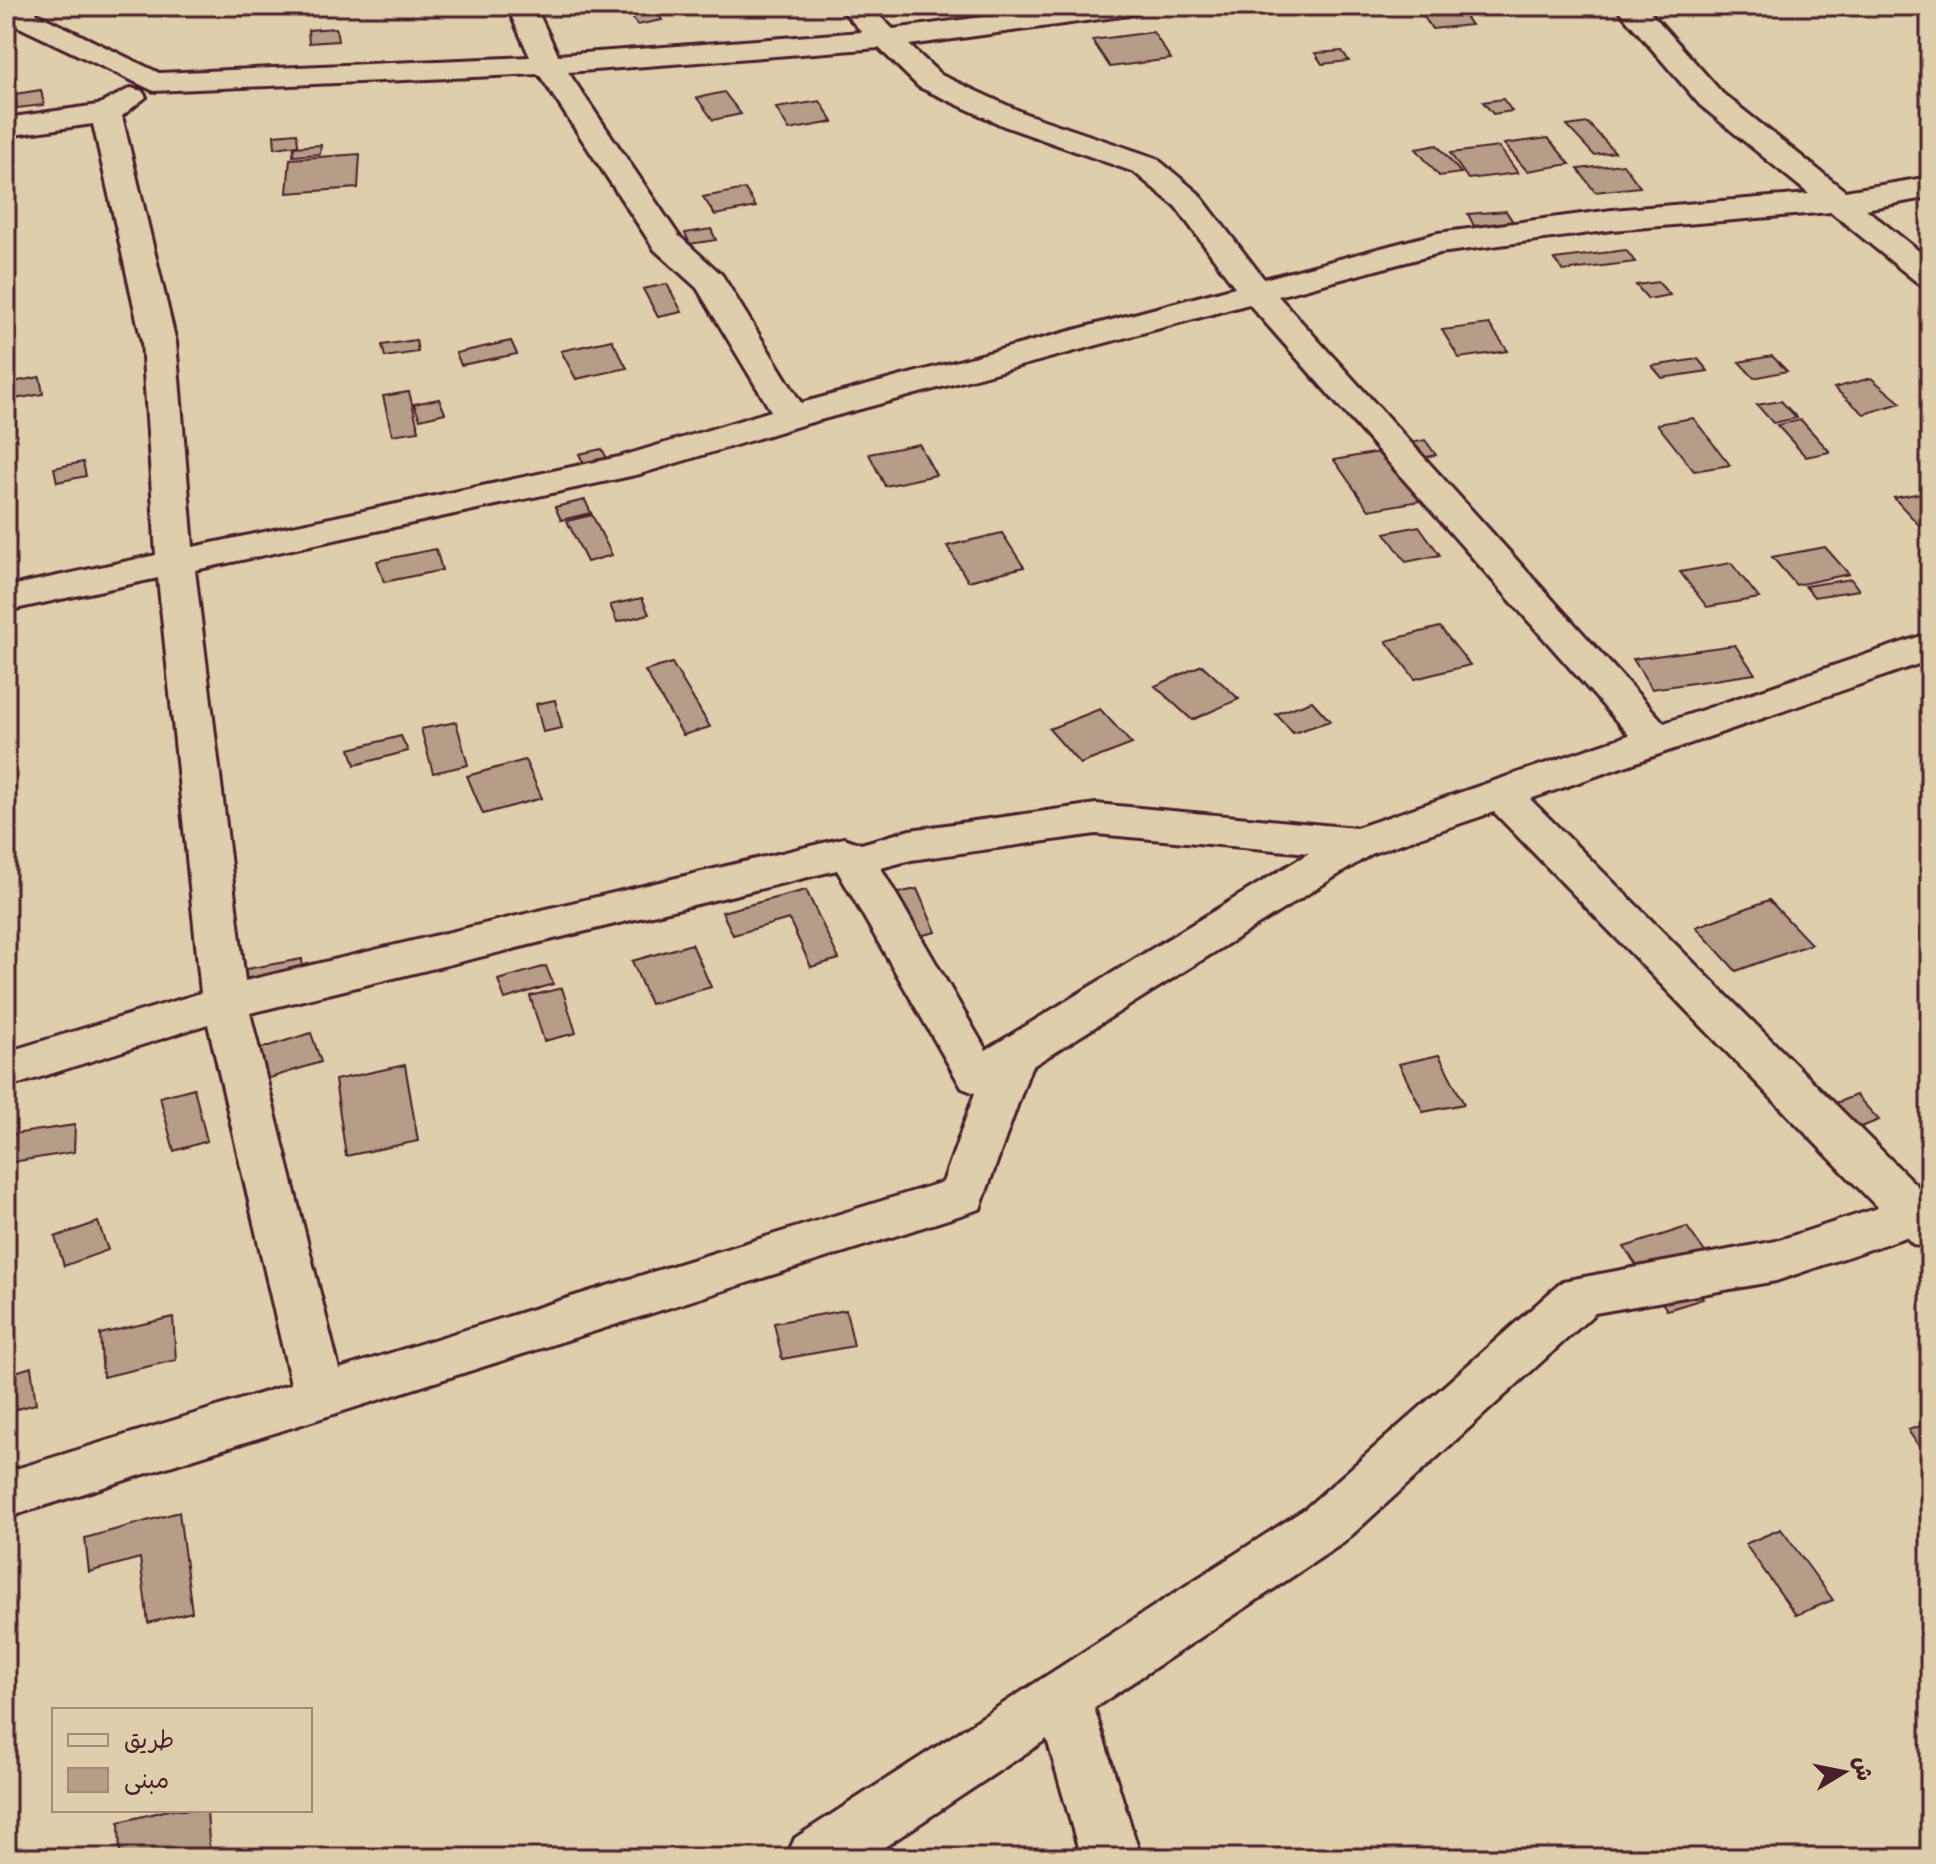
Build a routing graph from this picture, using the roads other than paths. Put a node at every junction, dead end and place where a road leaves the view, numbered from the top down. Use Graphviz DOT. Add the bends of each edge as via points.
graph roads {
  1 [pos="19,6"];
  2 [pos="521,6"];
  3 [pos="852,6"];
  4 [pos="1129,6"];
  5 [pos="1629,6"];
  6 [pos="885,39"];
  7 [pos="548,65"];
  8 [pos="154,82"];
  9 [pos="106,113"];
  10 [pos="6,127"];
  11 [pos="1930,187"];
  12 [pos="1837,202"];
  13 [pos="1930,276"];
  14 [pos="1257,293"];
  15 [pos="792,416"];
  16 [pos="175,562"];
  17 [pos="6,599"];
  18 [pos="1930,646"];
  19 [pos="1656,740"];
  20 [pos="1501,794"];
  21 [pos="1358,843"];
  22 [pos="855,861"];
  23 [pos="225,1002"];
  24 [pos="1011,1057"];
  25 [pos="6,1070"];
  26 [pos="1924,1218"];
  27 [pos="320,1396"];
  28 [pos="6,1495"];
  29 [pos="1063,1698"];
  30 [pos="816,1858"];
  31 [pos="1111,1858"];
  1 -- 8 [label="street" via="25,19"];
  2 -- 7 [label="street"];
  3 -- 6 [label="street"];
  4 -- 6 [label="street"];
  5 -- 12 [label="street" via="1711,99"];
  6 -- 7 [label="street"];
  6 -- 14 [label="street" via="930,81 1015,120 1145,165 1187,200"];
  7 -- 8 [label="street"];
  7 -- 15 [label="street" via="667,243 710,282"];
  8 -- 9 [label="street"];
  9 -- 10 [label="street"];
  9 -- 16 [label="street" via="159,342"];
  11 -- 12 [label="street"];
  12 -- 13 [label="street"];
  12 -- 14 [label="street" via="1612,220 1438,243"];
  14 -- 15 [label="street"];
  14 -- 19 [label="street"];
  15 -- 16 [label="street" via="627,466"];
  16 -- 17 [label="street"];
  16 -- 23 [label="street"];
  18 -- 19 [label="street"];
  19 -- 20 [label="street"];
  20 -- 21 [label="street"];
  20 -- 26 [label="street"];
  21 -- 22 [label="street" via="1096,819 910,845"];
  21 -- 24 [label="street"];
  22 -- 23 [label="street" via="844,853 783,866"];
  22 -- 24 [label="street" via="978,1076"];
  23 -- 25 [label="street"];
  23 -- 27 [label="street"];
  24 -- 27 [label="street" via="963,1195"];
  26 -- 29 [label="street" via="1776,1261 1581,1295 1324,1526"];
  27 -- 28 [label="street"];
  29 -- 30 [label="street"];
  29 -- 31 [label="street"];
}
